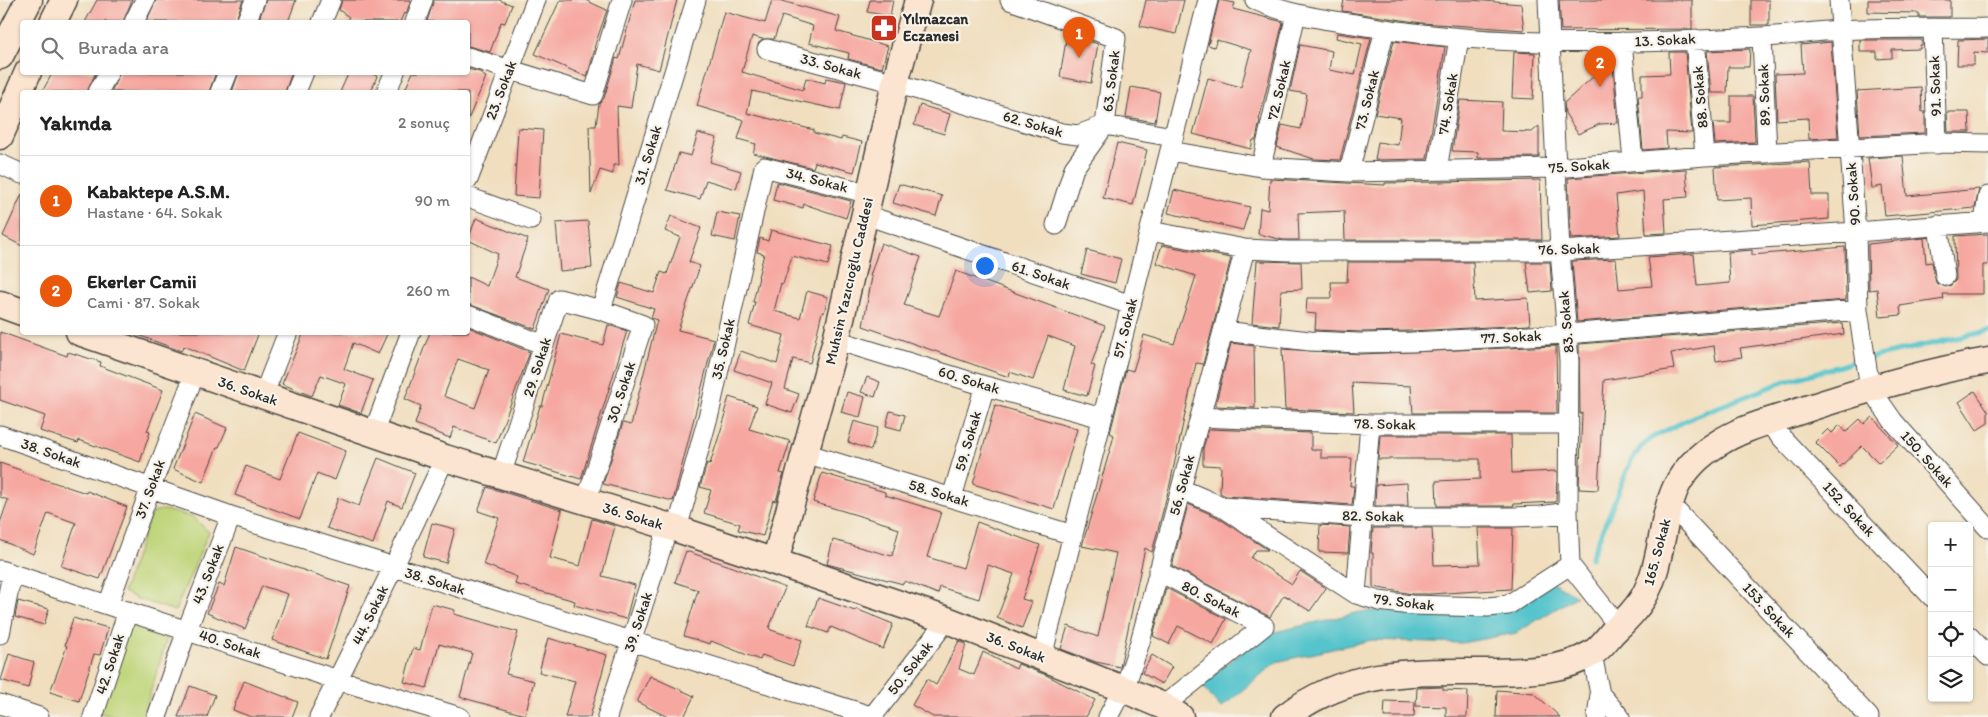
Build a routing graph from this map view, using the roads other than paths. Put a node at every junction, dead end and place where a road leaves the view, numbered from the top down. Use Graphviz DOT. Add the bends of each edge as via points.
graph roads {
  1 [pos="29,0"];
  2 [pos="64,0"];
  3 [pos="145,0"];
  4 [pos="255,0"];
  5 [pos="331,0"];
  6 [pos="423,0"];
  7 [pos="536,0"];
  8 [pos="622,0"];
  9 [pos="696,0"];
  10 [pos="918,0"];
  11 [pos="1010,0"];
  12 [pos="1208,0"];
  13 [pos="1255,0"];
  14 [pos="1548,0"];
  15 [pos="1839,0"];
  16 [pos="1296,14"];
  17 [pos="54,20"];
  18 [pos="135,20"];
  19 [pos="247,20"];
  20 [pos="323,20"];
  21 [pos="416,20"];
  22 [pos="1933,28"];
  23 [pos="1988,28"];
  24 [pos="1385,29"];
  25 [pos="1842,30"];
  26 [pos="1762,37"];
  27 [pos="1459,38"];
  28 [pos="1695,39"];
  29 [pos="1549,42"];
  30 [pos="1622,42"];
  31 [pos="767,49"];
  32 [pos="0,56"];
  33 [pos="470,59"];
  34 [pos="509,70"];
  35 [pos="27,75"];
  36 [pos="107,75"];
  37 [pos="227,75"];
  38 [pos="303,75"];
  39 [pos="394,75"];
  40 [pos="895,83"];
  41 [pos="20,90"];
  42 [pos="20,90"];
  43 [pos="99,90"];
  44 [pos="221,90"];
  45 [pos="297,90"];
  46 [pos="387,90"];
  47 [pos="1106,125"];
  48 [pos="0,136"];
  49 [pos="1172,144"];
  50 [pos="1937,144"];
  51 [pos="1988,144"];
  52 [pos="1850,148"];
  53 [pos="1766,153"];
  54 [pos="1705,156"];
  55 [pos="1633,161"];
  56 [pos="0,164"];
  57 [pos="1261,166"];
  58 [pos="764,167"];
  59 [pos="1555,168"];
  60 [pos="1437,170"];
  61 [pos="1349,172"];
  62 [pos="20,173"];
  63 [pos="470,175"];
  64 [pos="1988,196"];
  65 [pos="470,197"];
  66 [pos="868,204"];
  67 [pos="531,220"];
  68 [pos="1986,222"];
  69 [pos="1056,224"];
  70 [pos="1938,225"];
  71 [pos="1150,231"];
  72 [pos="1856,232"];
  73 [pos="1246,248"];
  74 [pos="1560,251"];
  75 [pos="1945,276"];
  76 [pos="0,304"];
  77 [pos="1131,305"];
  78 [pos="601,310"];
  79 [pos="1858,310"];
  80 [pos="20,311"];
  81 [pos="470,315"];
  82 [pos="1223,331"];
  83 [pos="1567,334"];
  84 [pos="93,335"];
  85 [pos="287,335"];
  86 [pos="410,335"];
  87 [pos="836,340"];
  88 [pos="544,345"];
  89 [pos="1988,361"];
  90 [pos="195,373"];
  91 [pos="985,386"];
  92 [pos="1870,388"];
  93 [pos="263,396"];
  94 [pos="1200,417"];
  95 [pos="1102,418"];
  96 [pos="1767,422"];
  97 [pos="1370,424"];
  98 [pos="1569,424"];
  99 [pos="373,434"];
  100 [pos="0,435"];
  101 [pos="805,452"];
  102 [pos="445,458"];
  103 [pos="500,475"];
  104 [pos="151,487"];
  105 [pos="1181,488"];
  106 [pos="952,497"];
  107 [pos="586,501"];
  108 [pos="1669,503"];
  109 [pos="1224,507"];
  110 [pos="1568,512"];
  111 [pos="231,516"];
  112 [pos="1362,517"];
  113 [pos="672,528"];
  114 [pos="1988,528"];
  115 [pos="1073,535"];
  116 [pos="775,562"];
  117 [pos="1570,565"];
  118 [pos="393,568"];
  119 [pos="1158,571"];
  120 [pos="6,572"];
  121 [pos="1928,593"];
  122 [pos="1356,594"];
  123 [pos="108,605"];
  124 [pos="128,611"];
  125 [pos="947,620"];
  126 [pos="1619,627"];
  127 [pos="187,630"];
  128 [pos="0,634"];
  129 [pos="1973,640"];
  130 [pos="632,641"];
  131 [pos="1592,654"];
  132 [pos="1988,656"];
  133 [pos="1042,657"];
  134 [pos="338,680"];
  135 [pos="1123,689"];
  136 [pos="1600,694"];
  137 [pos="0,704"];
  138 [pos="1171,711"];
  139 [pos="39,717"];
  140 [pos="93,717"];
  141 [pos="157,717"];
  142 [pos="319,717"];
  143 [pos="460,717"];
  144 [pos="607,717"];
  145 [pos="873,717"];
  146 [pos="1108,717"];
  147 [pos="1285,717"];
  148 [pos="1597,717"];
  149 [pos="1620,717"];
  150 [pos="1869,717"];
  1 -- 32 [label="main road"];
  2 -- 17 [label="main road"];
  3 -- 18 [label="street"];
  4 -- 19 [label="street"];
  5 -- 20 [label="street"];
  6 -- 21 [label="street"];
  7 -- 34 [label="street, 23. Sokak"];
  8 -- 34 [label="street" via="593,95"];
  9 -- 78 [label="street, 31. Sokak"];
  10 -- 40 [label="main road, Muhsin Yazıcıoğlu Caddesi"];
  11 -- 47 [label="street, 63. Sokak" via="1116,38"];
  12 -- 49 [label="street, 57. Sokak"];
  13 -- 16 [label="street, 13. Sokak"];
  14 -- 29 [label="street, 83. Sokak"];
  15 -- 25 [label="street, 90. Sokak"];
  16 -- 24 [label="street, 13. Sokak"];
  16 -- 57 [label="street, 72. Sokak"];
  22 -- 23 [label="street, 13. Sokak"];
  22 -- 25 [label="street, 13. Sokak"];
  22 -- 50 [label="street, 91. Sokak"];
  24 -- 27 [label="street, 13. Sokak"];
  24 -- 61 [label="street, 73. Sokak"];
  25 -- 26 [label="street, 13. Sokak"];
  25 -- 52 [label="street, 90. Sokak"];
  26 -- 28 [label="street, 13. Sokak"];
  26 -- 53 [label="street, 89. Sokak"];
  27 -- 29 [label="street, 13. Sokak"];
  27 -- 60 [label="street, 74. Sokak"];
  28 -- 30 [label="street, 13. Sokak"];
  28 -- 54 [label="street, 88. Sokak"];
  29 -- 30 [label="street, 13. Sokak"];
  29 -- 59 [label="street, 83. Sokak"];
  30 -- 55 [label="street"];
  31 -- 40 [label="street, 33. Sokak"];
  33 -- 34 [label="street"];
  34 -- 63 [label="street, 23. Sokak"];
  35 -- 42 [label="main road"];
  36 -- 43 [label="street"];
  37 -- 44 [label="street"];
  38 -- 45 [label="street"];
  39 -- 46 [label="street"];
  40 -- 47 [label="street, 62. Sokak" via="1062,133 1078,135"];
  40 -- 66 [label="main road, Muhsin Yazıcıoğlu Caddesi"];
  41 -- 48 [label="main road"];
  47 -- 49 [label="street, 62. Sokak"];
  47 -- 69 [label="street" via="1074,168"];
  49 -- 57 [label="street, 75. Sokak"];
  49 -- 71 [label="street, 57. Sokak"];
  50 -- 51 [label="street, 75. Sokak"];
  50 -- 52 [label="street, 75. Sokak"];
  52 -- 53 [label="street, 75. Sokak"];
  52 -- 72 [label="street, 90. Sokak"];
  53 -- 54 [label="street, 75. Sokak"];
  54 -- 55 [label="street, 75. Sokak"];
  55 -- 59 [label="street, 75. Sokak"];
  56 -- 62 [label="street"];
  57 -- 61 [label="street, 75. Sokak"];
  58 -- 66 [label="street, 34. Sokak"];
  58 -- 113 [label="street, 35. Sokak" via="710,410"];
  59 -- 60 [label="street, 75. Sokak"];
  59 -- 74 [label="street, 83. Sokak"];
  60 -- 61 [label="street, 75. Sokak"];
  64 -- 68 [label="street"];
  65 -- 67 [label="street"];
  66 -- 77 [label="street, 61. Sokak"];
  66 -- 87 [label="main road, Muhsin Yazıcıoğlu Caddesi"];
  68 -- 70 [label="street, 76. Sokak"];
  70 -- 72 [label="street, 76. Sokak"];
  70 -- 75 [label="street"];
  71 -- 73 [label="street, 76. Sokak"];
  71 -- 77 [label="street, 57. Sokak"];
  72 -- 74 [label="street, 76. Sokak"];
  72 -- 79 [label="street, 90. Sokak"];
  73 -- 74 [label="street, 76. Sokak" via="1288,251"];
  73 -- 82 [label="street, 56. Sokak"];
  74 -- 83 [label="street, 83. Sokak"];
  76 -- 80 [label="main road"];
  77 -- 95 [label="street, 57. Sokak"];
  78 -- 88 [label="street, 29. Sokak" via="559,299"];
  78 -- 107 [label="street, 30. Sokak" via="643,326"];
  79 -- 83 [label="street, 77. Sokak"];
  79 -- 92 [label="street, 90. Sokak"];
  81 -- 88 [label="street"];
  82 -- 83 [label="street, 77. Sokak" via="1360,343"];
  82 -- 94 [label="street, 56. Sokak"];
  83 -- 98 [label="street, 83. Sokak"];
  84 -- 90 [label="main road, 36. Sokak"];
  85 -- 93 [label="street"];
  86 -- 99 [label="street"];
  87 -- 91 [label="street, 60. Sokak"];
  87 -- 101 [label="main road, Muhsin Yazıcıoğlu Caddesi"];
  88 -- 103 [label="street, 29. Sokak"];
  89 -- 92 [label="main road, 165. Sokak" via="1950,367"];
  90 -- 93 [label="main road, 36. Sokak"];
  90 -- 104 [label="street, 37. Sokak"];
  91 -- 95 [label="street, 60. Sokak"];
  91 -- 106 [label="street, 59. Sokak"];
  92 -- 96 [label="main road, 165. Sokak"];
  92 -- 114 [label="street, 150. Sokak" via="1893,421"];
  93 -- 99 [label="main road, 36. Sokak"];
  94 -- 97 [label="street, 78. Sokak"];
  94 -- 105 [label="street, 56. Sokak"];
  95 -- 115 [label="street, 57. Sokak"];
  96 -- 108 [label="main road, 165. Sokak" via="1737,433 1701,456 1677,485"];
  96 -- 121 [label="street, 152. Sokak"];
  97 -- 98 [label="street, 78. Sokak"];
  97 -- 112 [label="street"];
  98 -- 110 [label="street, 83. Sokak"];
  99 -- 102 [label="main road, 36. Sokak"];
  100 -- 104 [label="street, 38. Sokak"];
  101 -- 106 [label="street, 58. Sokak"];
  101 -- 116 [label="main road, Muhsin Yazıcıoğlu Caddesi"];
  102 -- 103 [label="main road, 36. Sokak"];
  102 -- 118 [label="street, 44. Sokak"];
  103 -- 107 [label="main road, 36. Sokak"];
  104 -- 111 [label="street, 38. Sokak"];
  104 -- 123 [label="street, 37. Sokak"];
  105 -- 109 [label="street, 82. Sokak"];
  105 -- 119 [label="street, 56. Sokak"];
  106 -- 115 [label="street, 58. Sokak"];
  107 -- 113 [label="main road, 36. Sokak"];
  108 -- 126 [label="main road, 165. Sokak" via="1652,577 1635,610"];
  108 -- 150 [label="street, 153. Sokak"];
  109 -- 112 [label="street, 82. Sokak"];
  109 -- 122 [label="street, 79. Sokak"];
  110 -- 112 [label="street, 82. Sokak" via="1513,517"];
  110 -- 117 [label="street, 83. Sokak"];
  111 -- 118 [label="street, 38. Sokak"];
  111 -- 127 [label="street, 43. Sokak"];
  112 -- 122 [label="street"];
  113 -- 116 [label="main road, 36. Sokak"];
  113 -- 130 [label="street, 39. Sokak"];
  115 -- 133 [label="street, 57. Sokak"];
  116 -- 125 [label="main road, 36. Sokak"];
  117 -- 122 [label="street, 79. Sokak" via="1508,604 1411,605"];
  117 -- 126 [label="street"];
  118 -- 130 [label="street, 38. Sokak"];
  118 -- 134 [label="street, 44. Sokak"];
  119 -- 135 [label="street, 56. Sokak" via="1140,642"];
  119 -- 138 [label="street, 80. Sokak" via="1264,626"];
  120 -- 123 [label="street, 40. Sokak"];
  120 -- 128 [label="street"];
  123 -- 124 [label="street, 40. Sokak"];
  124 -- 127 [label="street, 40. Sokak"];
  124 -- 140 [label="street, 42. Sokak"];
  125 -- 133 [label="main road, 36. Sokak"];
  125 -- 145 [label="street, 50. Sokak"];
  126 -- 131 [label="main road, 165. Sokak"];
  127 -- 134 [label="street, 40. Sokak"];
  127 -- 141 [label="street, 43. Sokak"];
  129 -- 132 [label="street"];
  130 -- 144 [label="street, 39. Sokak"];
  130 -- 145 [label="street, 38. Sokak"];
  131 -- 136 [label="street"];
  131 -- 147 [label="main road, 165. Sokak" via="1568,664 1538,670 1417,673 1361,679 1302,704"];
  133 -- 135 [label="main road, 36. Sokak"];
  134 -- 142 [label="street, 44. Sokak"];
  134 -- 143 [label="street, 40. Sokak"];
  135 -- 138 [label="main road, 36. Sokak"];
  135 -- 146 [label="street, 56. Sokak"];
  136 -- 148 [label="street"];
  136 -- 149 [label="street"];
  137 -- 139 [label="street"];
}
